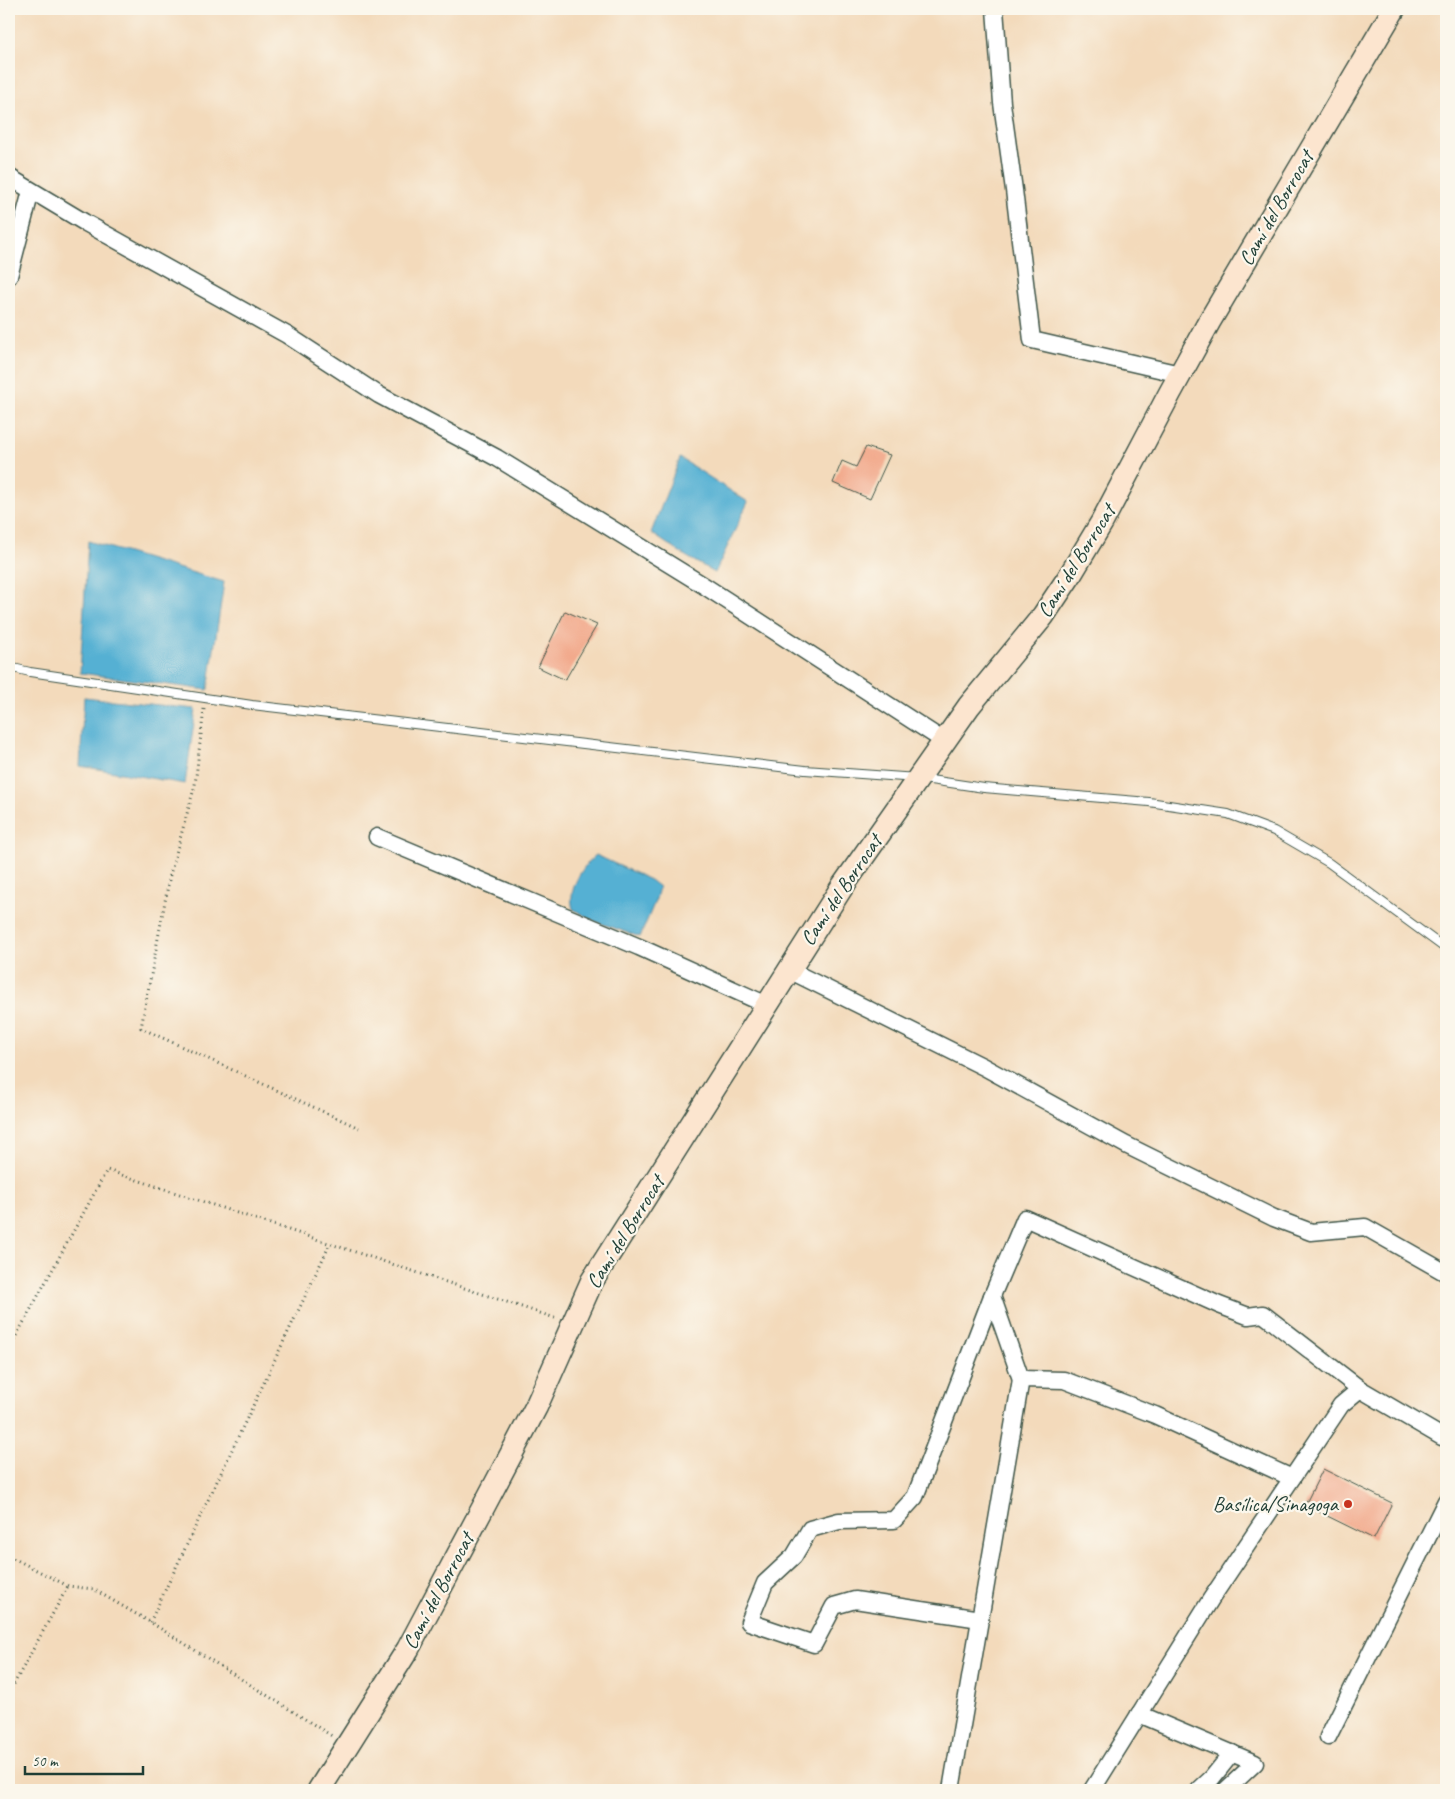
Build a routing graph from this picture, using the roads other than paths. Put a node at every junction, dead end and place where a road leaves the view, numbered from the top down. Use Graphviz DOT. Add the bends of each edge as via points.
graph roads {
  1 [pos="995,9"];
  2 [pos="1394,9"];
  3 [pos="9,177"];
  4 [pos="32,191"];
  5 [pos="9,276"];
  6 [pos="1180,374"];
  7 [pos="9,667"];
  8 [pos="944,741"];
  9 [pos="917,778"];
  10 [pos="377,837"];
  11 [pos="1446,950"];
  12 [pos="789,970"];
  13 [pos="766,1005"];
  14 [pos="1446,1273"];
  15 [pos="992,1296"];
  16 [pos="1021,1379"];
  17 [pos="1360,1389"];
  18 [pos="1446,1436"];
  19 [pos="1292,1478"];
  20 [pos="1446,1501"];
  21 [pos="980,1619"];
  22 [pos="1139,1714"];
  23 [pos="1328,1737"];
  24 [pos="1232,1753"];
  25 [pos="319,1790"];
  26 [pos="951,1790"];
  27 [pos="1092,1790"];
  28 [pos="1199,1790"];
  29 [pos="1226,1790"];
  1 -- 6 [label="street" via="1002,103 1032,340"];
  2 -- 6 [label="street, Camí del Borrocat"];
  3 -- 4 [label="street"];
  4 -- 5 [label="street"];
  4 -- 8 [label="street" via="287,335 379,395 497,458 703,585"];
  6 -- 8 [label="street, Camí del Borrocat" via="1102,522 1069,577 1043,616"];
  7 -- 9 [label="lane" via="252,705 805,770"];
  8 -- 9 [label="street, Camí del Borrocat"];
  9 -- 11 [label="lane" via="984,788 1149,802 1228,814 1274,831 1329,863"];
  9 -- 12 [label="street, Camí del Borrocat"];
  10 -- 13 [label="street" via="639,947"];
  12 -- 13 [label="street, Camí del Borrocat"];
  12 -- 14 [label="street" via="1274,1218 1311,1232 1365,1227"];
  13 -- 25 [label="street, Camí del Borrocat" via="592,1281 536,1406 408,1648"];
  15 -- 16 [label="street"];
  15 -- 17 [label="street" via="1025,1218 1219,1306 1248,1316 1263,1314"];
  15 -- 21 [label="street" via="915,1497 894,1520 839,1521 810,1528 794,1556 765,1583 749,1622 814,1644 834,1606 855,1600"];
  16 -- 19 [label="street" via="1064,1380 1155,1415"];
  16 -- 21 [label="street"];
  17 -- 18 [label="street" via="1442,1437"];
  17 -- 19 [label="street" via="1341,1405"];
  19 -- 22 [label="street"];
  20 -- 23 [label="street"];
  21 -- 26 [label="street"];
  22 -- 24 [label="street"];
  22 -- 27 [label="street"];
  24 -- 28 [label="street"];
  24 -- 29 [label="street" via="1255,1762"];
}
